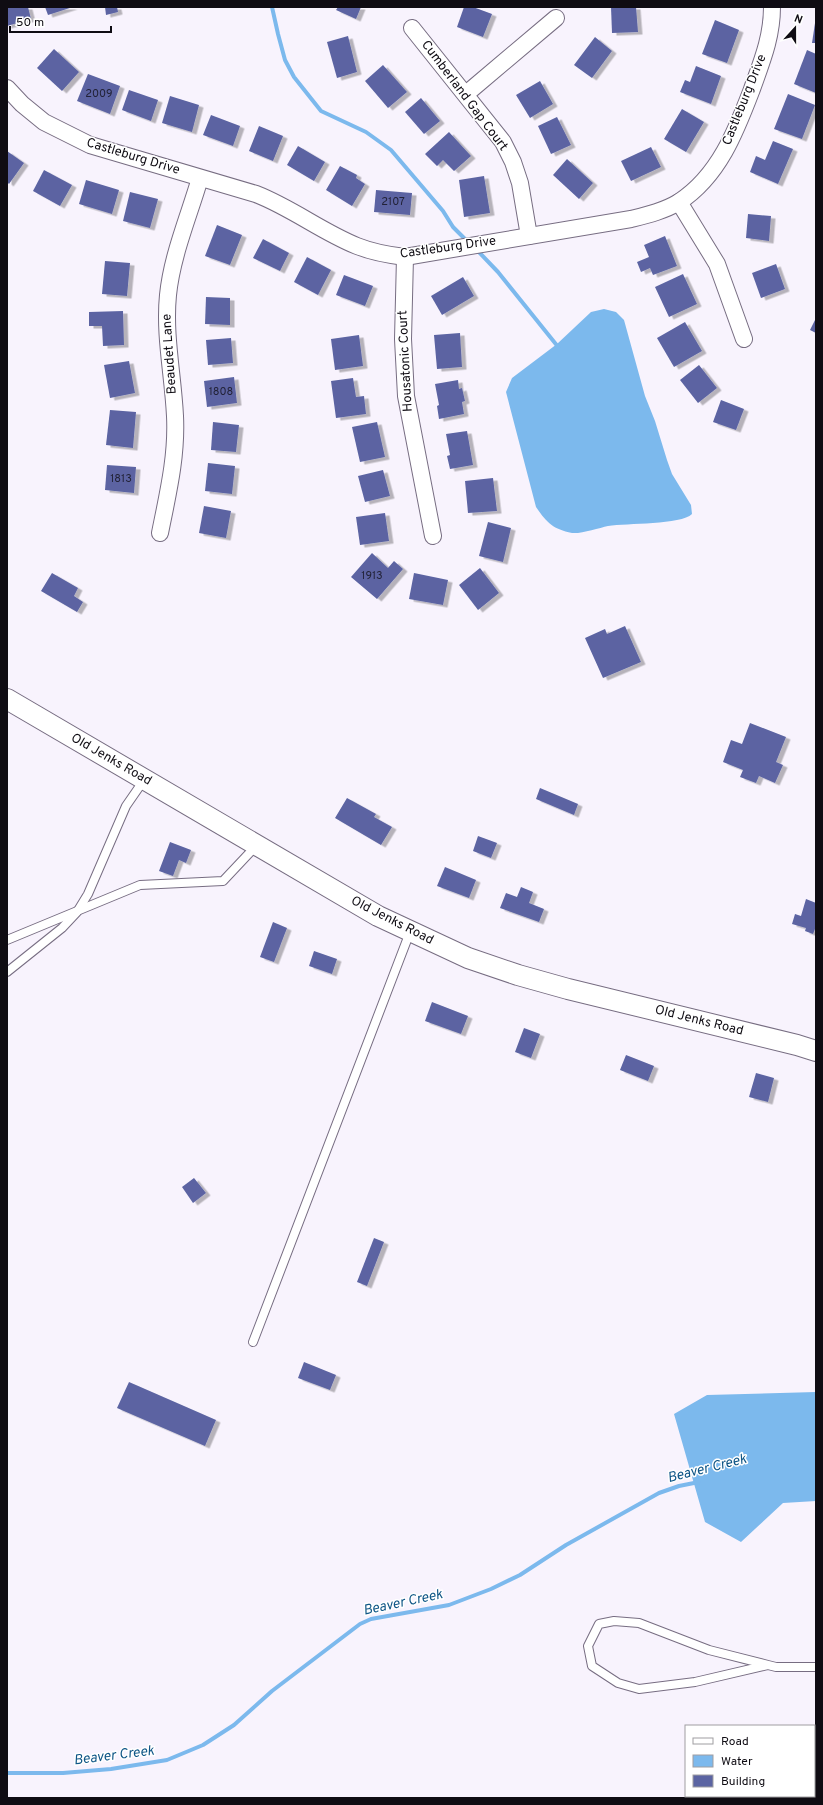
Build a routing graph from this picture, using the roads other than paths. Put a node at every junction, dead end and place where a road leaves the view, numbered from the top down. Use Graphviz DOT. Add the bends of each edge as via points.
graph roads {
  1 [pos="772,7"];
  2 [pos="556,18"];
  3 [pos="412,28"];
  4 [pos="7,88"];
  5 [pos="466,94"];
  6 [pos="200,178"];
  7 [pos="679,202"];
  8 [pos="529,236"];
  9 [pos="405,257"];
  10 [pos="744,339"];
  11 [pos="160,533"];
  12 [pos="433,536"];
  13 [pos="7,698"];
  14 [pos="145,779"];
  15 [pos="256,846"];
  16 [pos="77,912"];
  17 [pos="410,932"];
  18 [pos="7,940"];
  19 [pos="7,972"];
  20 [pos="816,1051"];
  21 [pos="253,1342"];
  22 [pos="768,1665"];
  23 [pos="816,1667"];
  1 -- 7 [label="street, Castleburg Drive" via="772,28 767,48 737,127 716,165 700,185"];
  2 -- 5 [label="street"];
  3 -- 5 [label="street, Cumberland Gap Court"];
  4 -- 6 [label="street, Castleburg Drive" via="44,122 90,145"];
  5 -- 8 [label="street, Cumberland Gap Court" via="503,142 512,162 520,183"];
  6 -- 9 [label="street, Castleburg Drive" via="278,203 357,246"];
  6 -- 11 [label="street, Beaudet Lane" via="175,258 168,295 166,318 175,437 173,474"];
  7 -- 8 [label="street, Castleburg Drive" via="657,212 631,219"];
  7 -- 10 [label="street" via="717,264"];
  8 -- 9 [label="street, Castleburg Drive"];
  9 -- 12 [label="street, Housatonic Court" via="403,339 406,396"];
  13 -- 14 [label="street, Old Jenks Road"];
  14 -- 15 [label="street, Old Jenks Road"];
  14 -- 16 [label="lane" via="126,806 88,894"];
  15 -- 16 [label="lane" via="223,881 140,885"];
  15 -- 17 [label="street, Old Jenks Road"];
  16 -- 18 [label="lane"];
  16 -- 19 [label="lane" via="62,928"];
  17 -- 20 [label="street, Old Jenks Road" via="468,958 518,975"];
  17 -- 21 [label="lane"];
  22 -- 22 [label="lane" via="709,1650 639,1623 599,1624 588,1646 592,1666 618,1683 639,1688 694,1682"];
  22 -- 23 [label="lane"];
}
